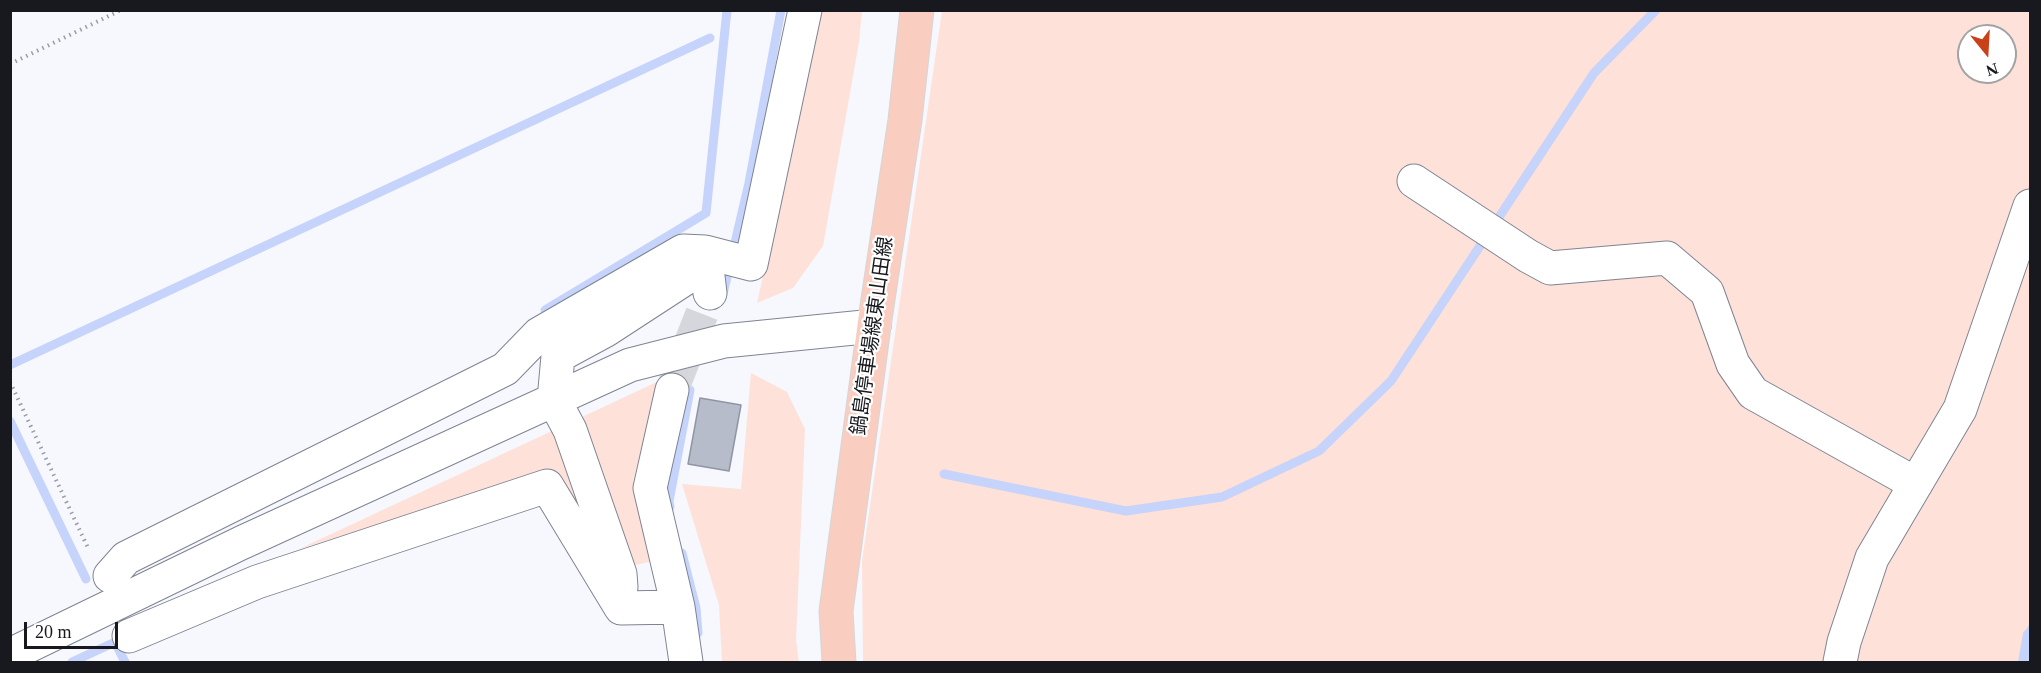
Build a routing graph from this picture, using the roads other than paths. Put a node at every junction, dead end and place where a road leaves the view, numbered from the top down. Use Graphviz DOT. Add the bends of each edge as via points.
graph roads {
  1 [pos="805,10"];
  2 [pos="917,10"];
  3 [pos="1414,181"];
  4 [pos="2031,206"];
  5 [pos="2023,248"];
  6 [pos="711,253"];
  7 [pos="710,293"];
  8 [pos="874,326"];
  9 [pos="672,390"];
  10 [pos="554,400"];
  11 [pos="1916,484"];
  12 [pos="110,576"];
  13 [pos="621,608"];
  14 [pos="678,608"];
  15 [pos="129,636"];
  16 [pos="10,655"];
  17 [pos="686,663"];
  18 [pos="839,663"];
  19 [pos="1840,663"];
  1 -- 6 [label="street" via="751,264"];
  2 -- 8 [label="main road, 鍋島停車場線東山田線"];
  3 -- 11 [label="street" via="1550,268 1666,258 1707,292 1733,364 1753,393"];
  4 -- 5 [label="street"];
  5 -- 11 [label="street" via="1960,409"];
  6 -- 7 [label="street"];
  6 -- 10 [label="street" via="692,274 558,356"];
  6 -- 12 [label="street" via="683,251 539,334 505,369 126,558"];
  8 -- 10 [label="street" via="724,341 630,365"];
  8 -- 18 [label="main road, 鍋島停車場線東山田線" via="836,611"];
  9 -- 14 [label="street" via="650,488"];
  10 -- 13 [label="street" via="570,430 620,574"];
  10 -- 16 [label="street" via="241,543"];
  11 -- 19 [label="street" via="1872,558"];
  13 -- 14 [label="street"];
  13 -- 15 [label="street" via="547,486 257,582"];
  14 -- 17 [label="street"];
}
